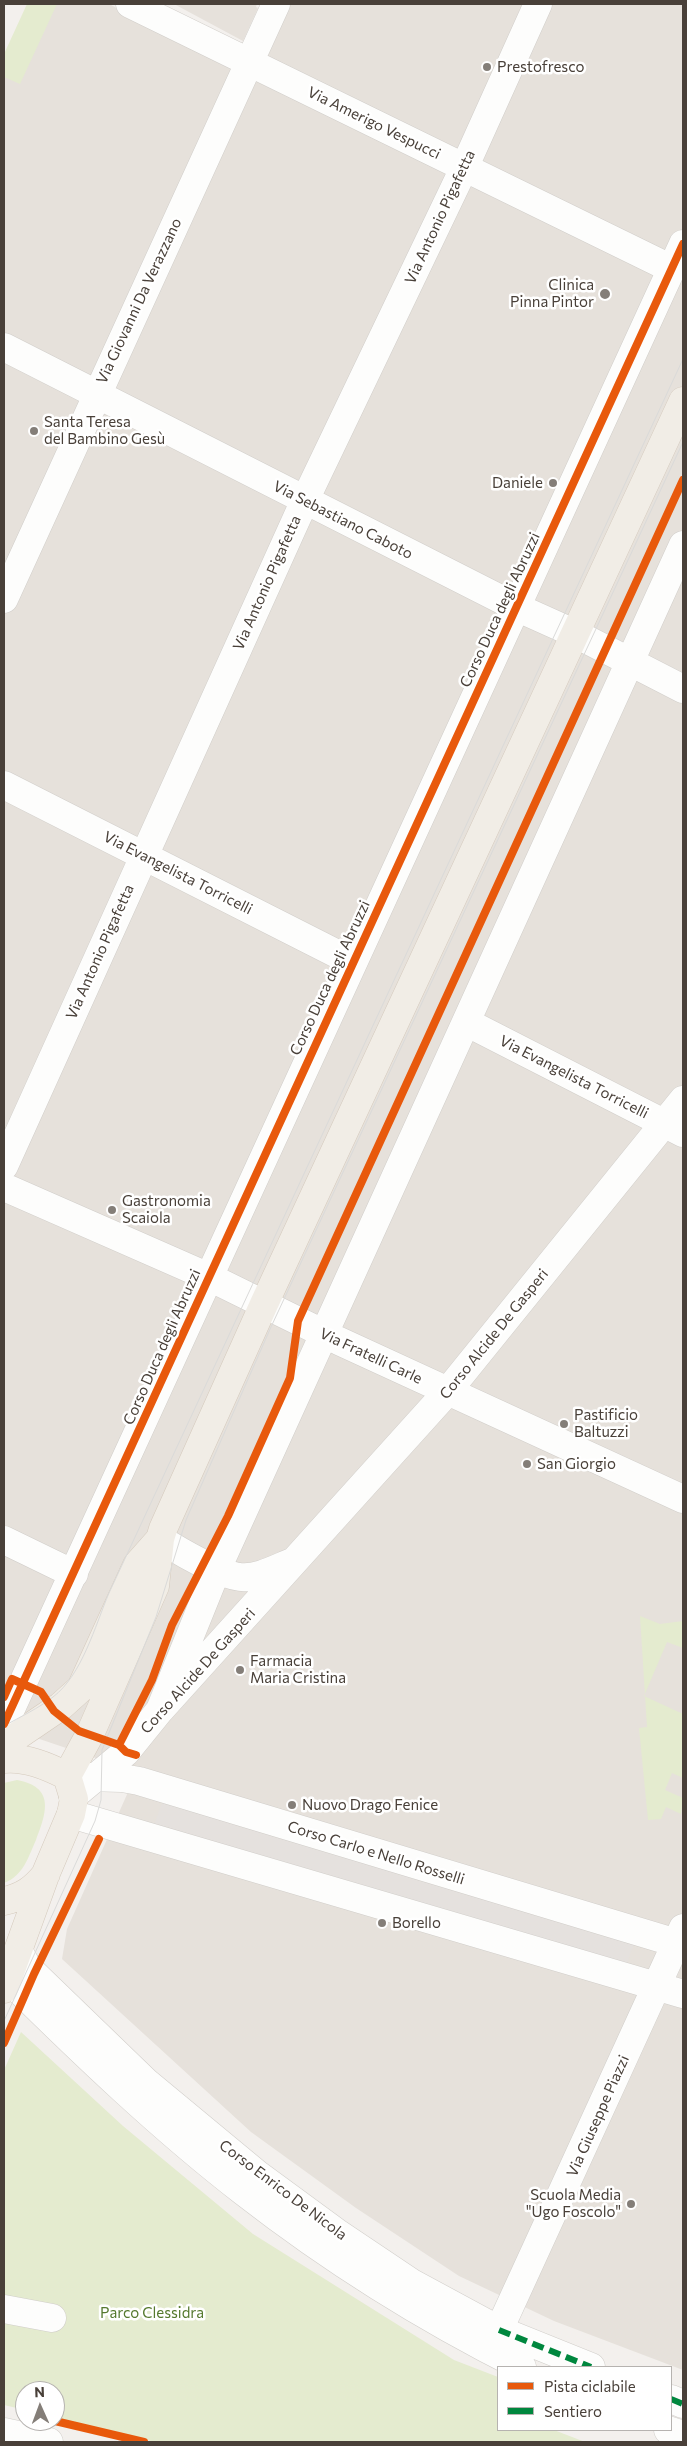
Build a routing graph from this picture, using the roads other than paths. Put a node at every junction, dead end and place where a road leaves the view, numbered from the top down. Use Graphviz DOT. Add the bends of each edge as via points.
graph roads {
  1 [pos="130,4"];
  2 [pos="276,4"];
  3 [pos="538,4"];
  4 [pos="249,62"];
  5 [pos="465,166"];
  6 [pos="683,244"];
  7 [pos="672,269"];
  8 [pos="4,347"];
  9 [pos="96,395"];
  10 [pos="683,401"];
  11 [pos="305,500"];
  12 [pos="683,545"];
  13 [pos="4,599"];
  14 [pos="516,607"];
  15 [pos="576,634"];
  16 [pos="630,662"];
  17 [pos="683,689"];
  18 [pos="4,785"];
  19 [pos="144,855"];
  20 [pos="353,962"];
  21 [pos="466,1022"];
  22 [pos="683,1100"];
  23 [pos="674,1128"];
  24 [pos="4,1166"];
  25 [pos="4,1187"];
  26 [pos="209,1277"];
  27 [pos="264,1304"];
  28 [pos="324,1334"];
  29 [pos="447,1392"];
  30 [pos="683,1499"];
  31 [pos="160,1539"];
  32 [pos="4,1540"];
  33 [pos="296,1560"];
  34 [pos="217,1568"];
  35 [pos="74,1574"];
  36 [pos="160,1710"];
  37 [pos="90,1734"];
  38 [pos="7,1746"];
  39 [pos="106,1776"];
  40 [pos="70,1795"];
  41 [pos="46,1873"];
  42 [pos="4,1901"];
  43 [pos="681,1939"];
  44 [pos="19,1952"];
  45 [pos="6,1984"];
  46 [pos="656,1986"];
  47 [pos="683,1994"];
  48 [pos="4,2309"];
  49 [pos="52,2318"];
  50 [pos="499,2330"];
  51 [pos="520,2366"];
  52 [pos="589,2366"];
  53 [pos="671,2431"];
  54 [pos="4,2432"];
  55 [pos="683,2435"];
  56 [pos="49,2442"];
  1 -- 4 [label="street, Via Amerigo Vespucci"];
  2 -- 4 [label="street, Via Giovanni Da Verazzano"];
  3 -- 5 [label="street, Via Antonio Pigafetta"];
  4 -- 5 [label="street, Via Amerigo Vespucci"];
  4 -- 9 [label="street, Via Giovanni Da Verazzano"];
  5 -- 7 [label="street, Via Amerigo Vespucci"];
  5 -- 11 [label="street, Via Antonio Pigafetta"];
  6 -- 7 [label="street, Corso Duca degli Abruzzi"];
  7 -- 14 [label="street, Corso Duca degli Abruzzi"];
  8 -- 9 [label="street, Via Sebastiano Caboto"];
  9 -- 11 [label="street, Via Sebastiano Caboto"];
  9 -- 13 [label="street, Via Giovanni Da Verazzano"];
  10 -- 15 [label="main road"];
  11 -- 14 [label="street, Via Sebastiano Caboto"];
  11 -- 19 [label="street, Via Antonio Pigafetta"];
  12 -- 16 [label="street"];
  14 -- 15 [label="street, Via Sebastiano Caboto"];
  14 -- 20 [label="street, Corso Duca degli Abruzzi"];
  15 -- 16 [label="street, Via Sebastiano Caboto"];
  15 -- 27 [label="main road"];
  16 -- 17 [label="street, Via Sebastiano Caboto"];
  16 -- 21 [label="street"];
  18 -- 19 [label="street, Via Evangelista Torricelli"];
  19 -- 20 [label="street, Via Evangelista Torricelli"];
  19 -- 24 [label="street, Via Antonio Pigafetta"];
  20 -- 26 [label="street, Corso Duca degli Abruzzi"];
  21 -- 23 [label="street, Via Evangelista Torricelli"];
  21 -- 28 [label="street"];
  22 -- 23 [label="street, Corso Alcide De Gasperi"];
  23 -- 29 [label="street, Corso Alcide De Gasperi"];
  25 -- 26 [label="street, Via Fratelli Carle"];
  26 -- 27 [label="street, Via Fratelli Carle"];
  26 -- 35 [label="street, Corso Duca degli Abruzzi"];
  27 -- 28 [label="street, Via Fratelli Carle"];
  27 -- 31 [label="main road"];
  28 -- 29 [label="street, Via Fratelli Carle"];
  28 -- 34 [label="street"];
  29 -- 30 [label="street, Via Fratelli Carle"];
  29 -- 33 [label="street, Corso Alcide De Gasperi"];
  31 -- 34 [label="street, Corso Alcide De Gasperi"];
  31 -- 37 [label="main road" via="155,1586"];
  31 -- 38 [label="main road" via="136,1565 81,1688"];
  32 -- 35 [label="street"];
  33 -- 34 [label="street, Corso Alcide De Gasperi" via="241,1577"];
  33 -- 36 [label="street, Corso Alcide De Gasperi"];
  34 -- 36 [label="street"];
  35 -- 38 [label="street, Corso Duca degli Abruzzi"];
  36 -- 39 [label="street, Corso Alcide De Gasperi"];
  37 -- 39 [label="street" via="93,1756"];
  37 -- 40 [label="main road"];
  38 -- 40 [label="main road" via="38,1763"];
  39 -- 40 [label="street, Corso Carlo e Nello Rosselli"];
  39 -- 43 [label="street, Corso Carlo e Nello Rosselli" via="139,1781"];
  40 -- 41 [label="main road"];
  40 -- 46 [label="street"];
  41 -- 42 [label="main road" via="34,1888"];
  41 -- 44 [label="main road"];
  43 -- 46 [label="street, Via Giuseppe Piazzi"];
  44 -- 45 [label="main road"];
  44 -- 50 [label="street, Corso Enrico De Nicola" via="28,1968 146,2082 257,2174 412,2283"];
  45 -- 51 [label="street, Corso Enrico De Nicola" via="244,2192 398,2299 462,2337"];
  46 -- 47 [label="street"];
  46 -- 50 [label="street, Via Giuseppe Piazzi"];
  48 -- 49 [label="street"];
  50 -- 52 [label="street, Corso Enrico De Nicola"];
  53 -- 55 [label="street"];
  54 -- 56 [label="street"];
}
